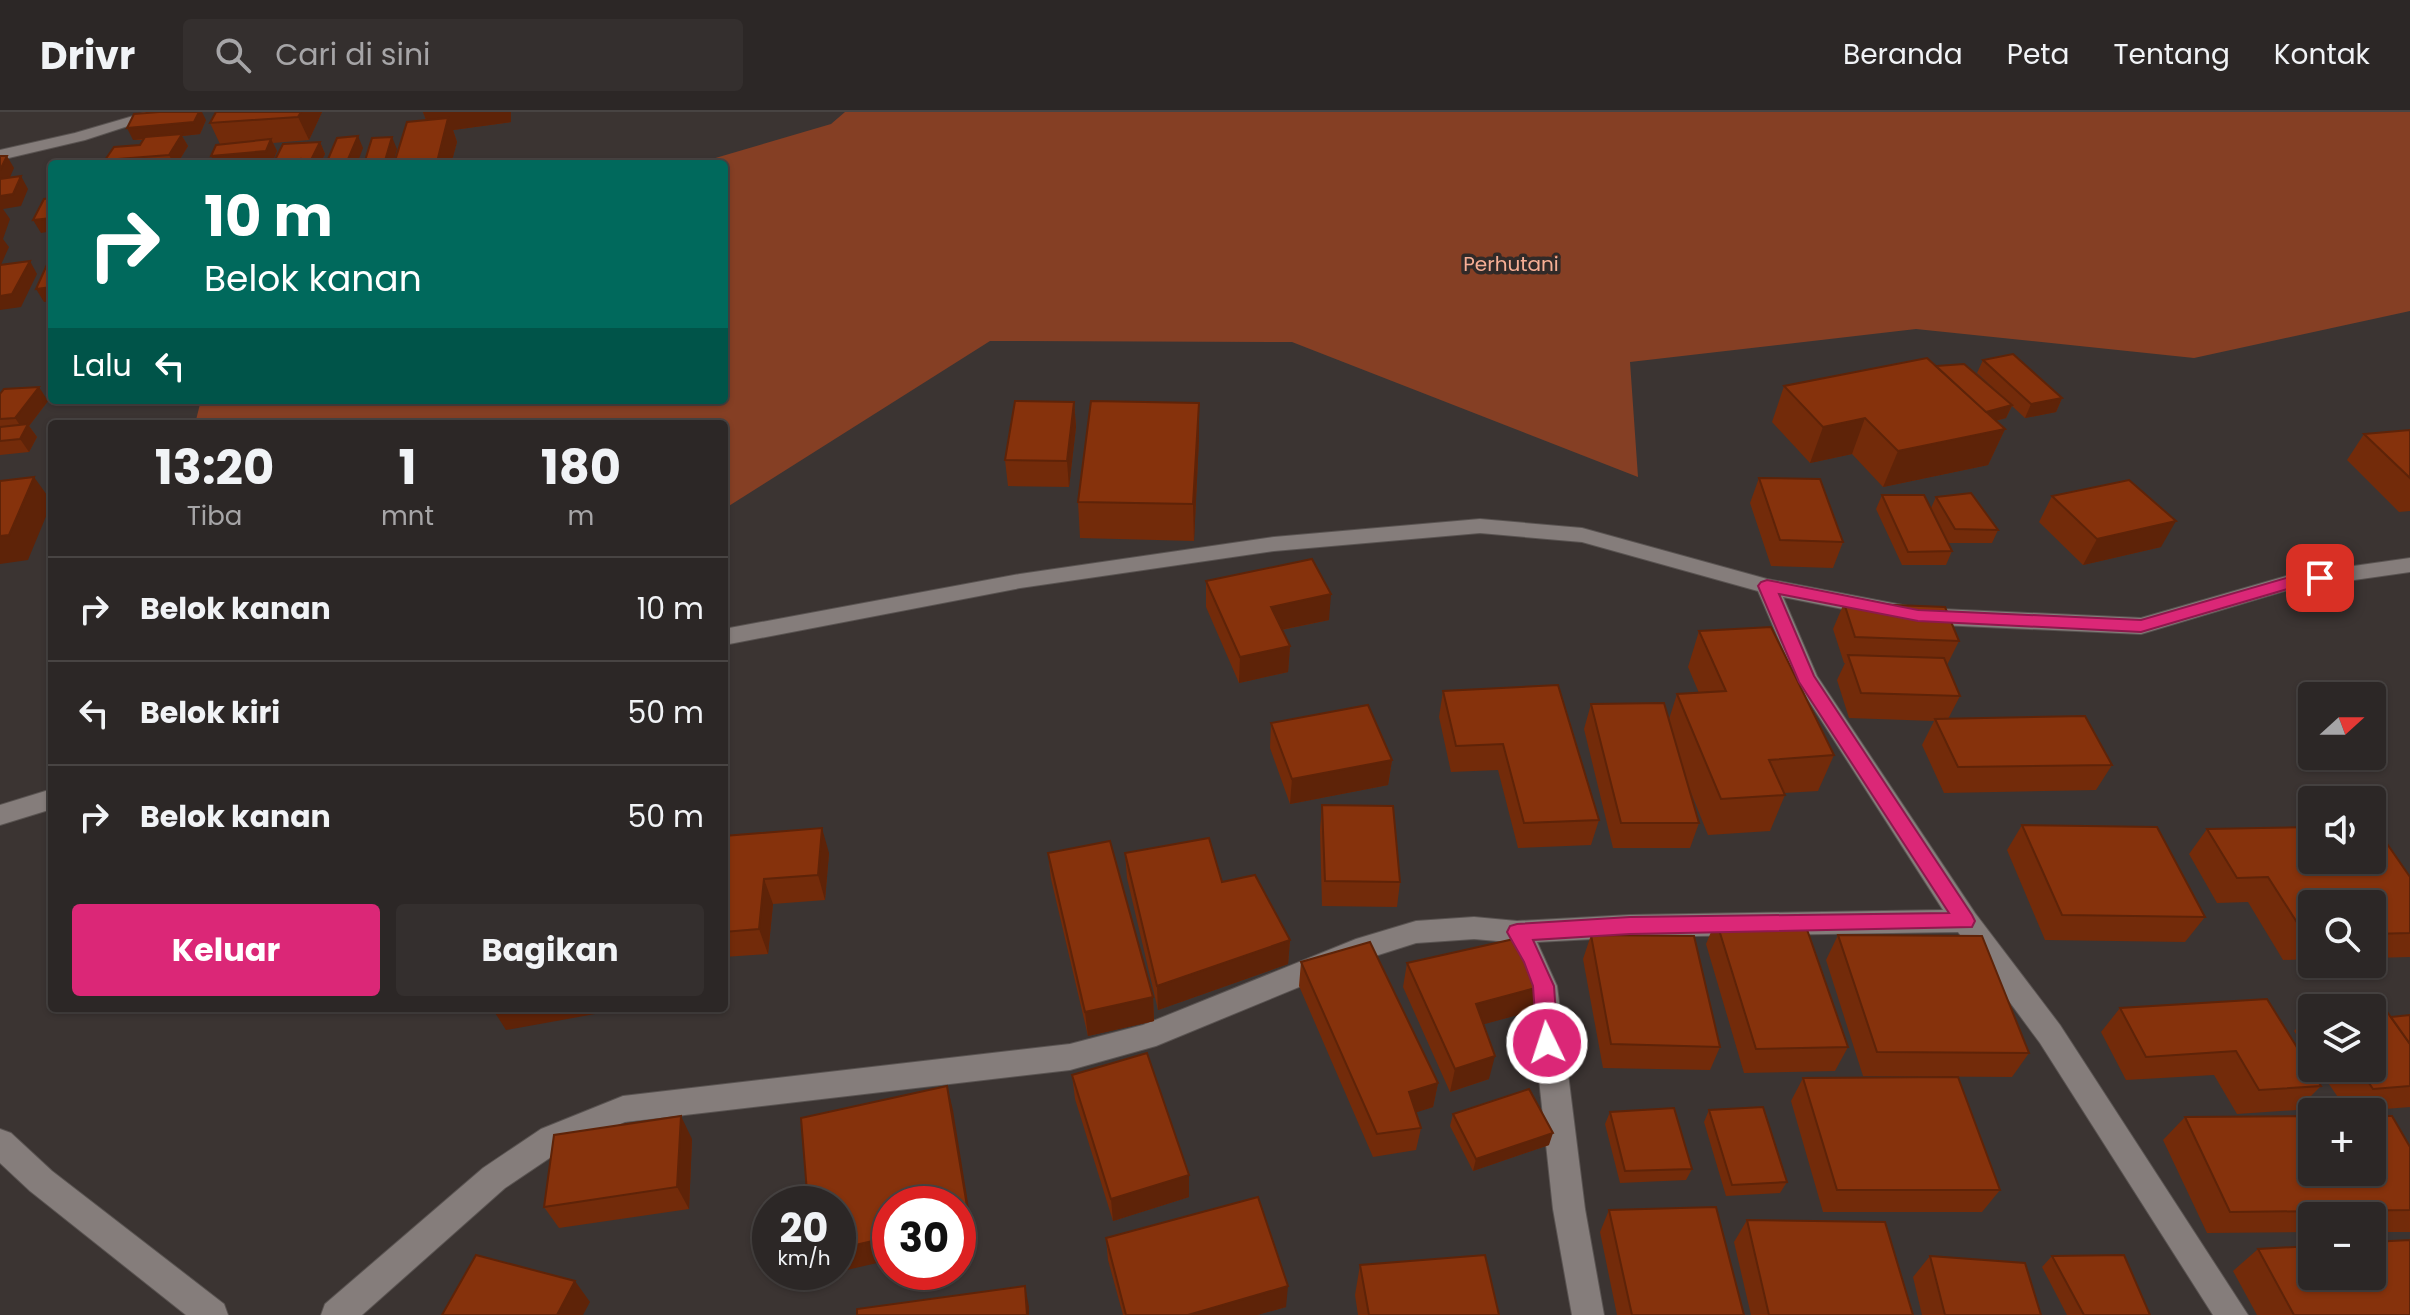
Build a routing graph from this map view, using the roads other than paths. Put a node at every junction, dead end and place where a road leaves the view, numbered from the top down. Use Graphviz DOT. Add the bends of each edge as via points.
graph roads {
  1 [pos="163,112"];
  2 [pos="0,155"];
  3 [pos="2410,565"];
  4 [pos="1767,586"];
  5 [pos="728,636"];
  6 [pos="48,800"];
  7 [pos="0,815"];
  8 [pos="1965,921"];
  9 [pos="1517,932"];
  10 [pos="0,1143"];
  11 [pos="212,1315"];
  12 [pos="337,1315"];
  13 [pos="1588,1315"];
  14 [pos="2232,1315"];
  1 -- 2 [label="street"];
  3 -- 4 [label="street" via="2290,582 2141,626 1918,616"];
  4 -- 5 [label="street" via="1582,535 1480,526 1274,544 1080,572"];
  4 -- 8 [label="street" via="1806,678"];
  6 -- 7 [label="street"];
  8 -- 9 [label="street"];
  8 -- 14 [label="street" via="2050,1034"];
  9 -- 12 [label="street" via="1416,932 1366,947 1146,1037 1070,1057 623,1109 552,1139 494,1178"];
  9 -- 13 [label="street" via="1543,986 1569,1209"];
  10 -- 11 [label="street"];
}
